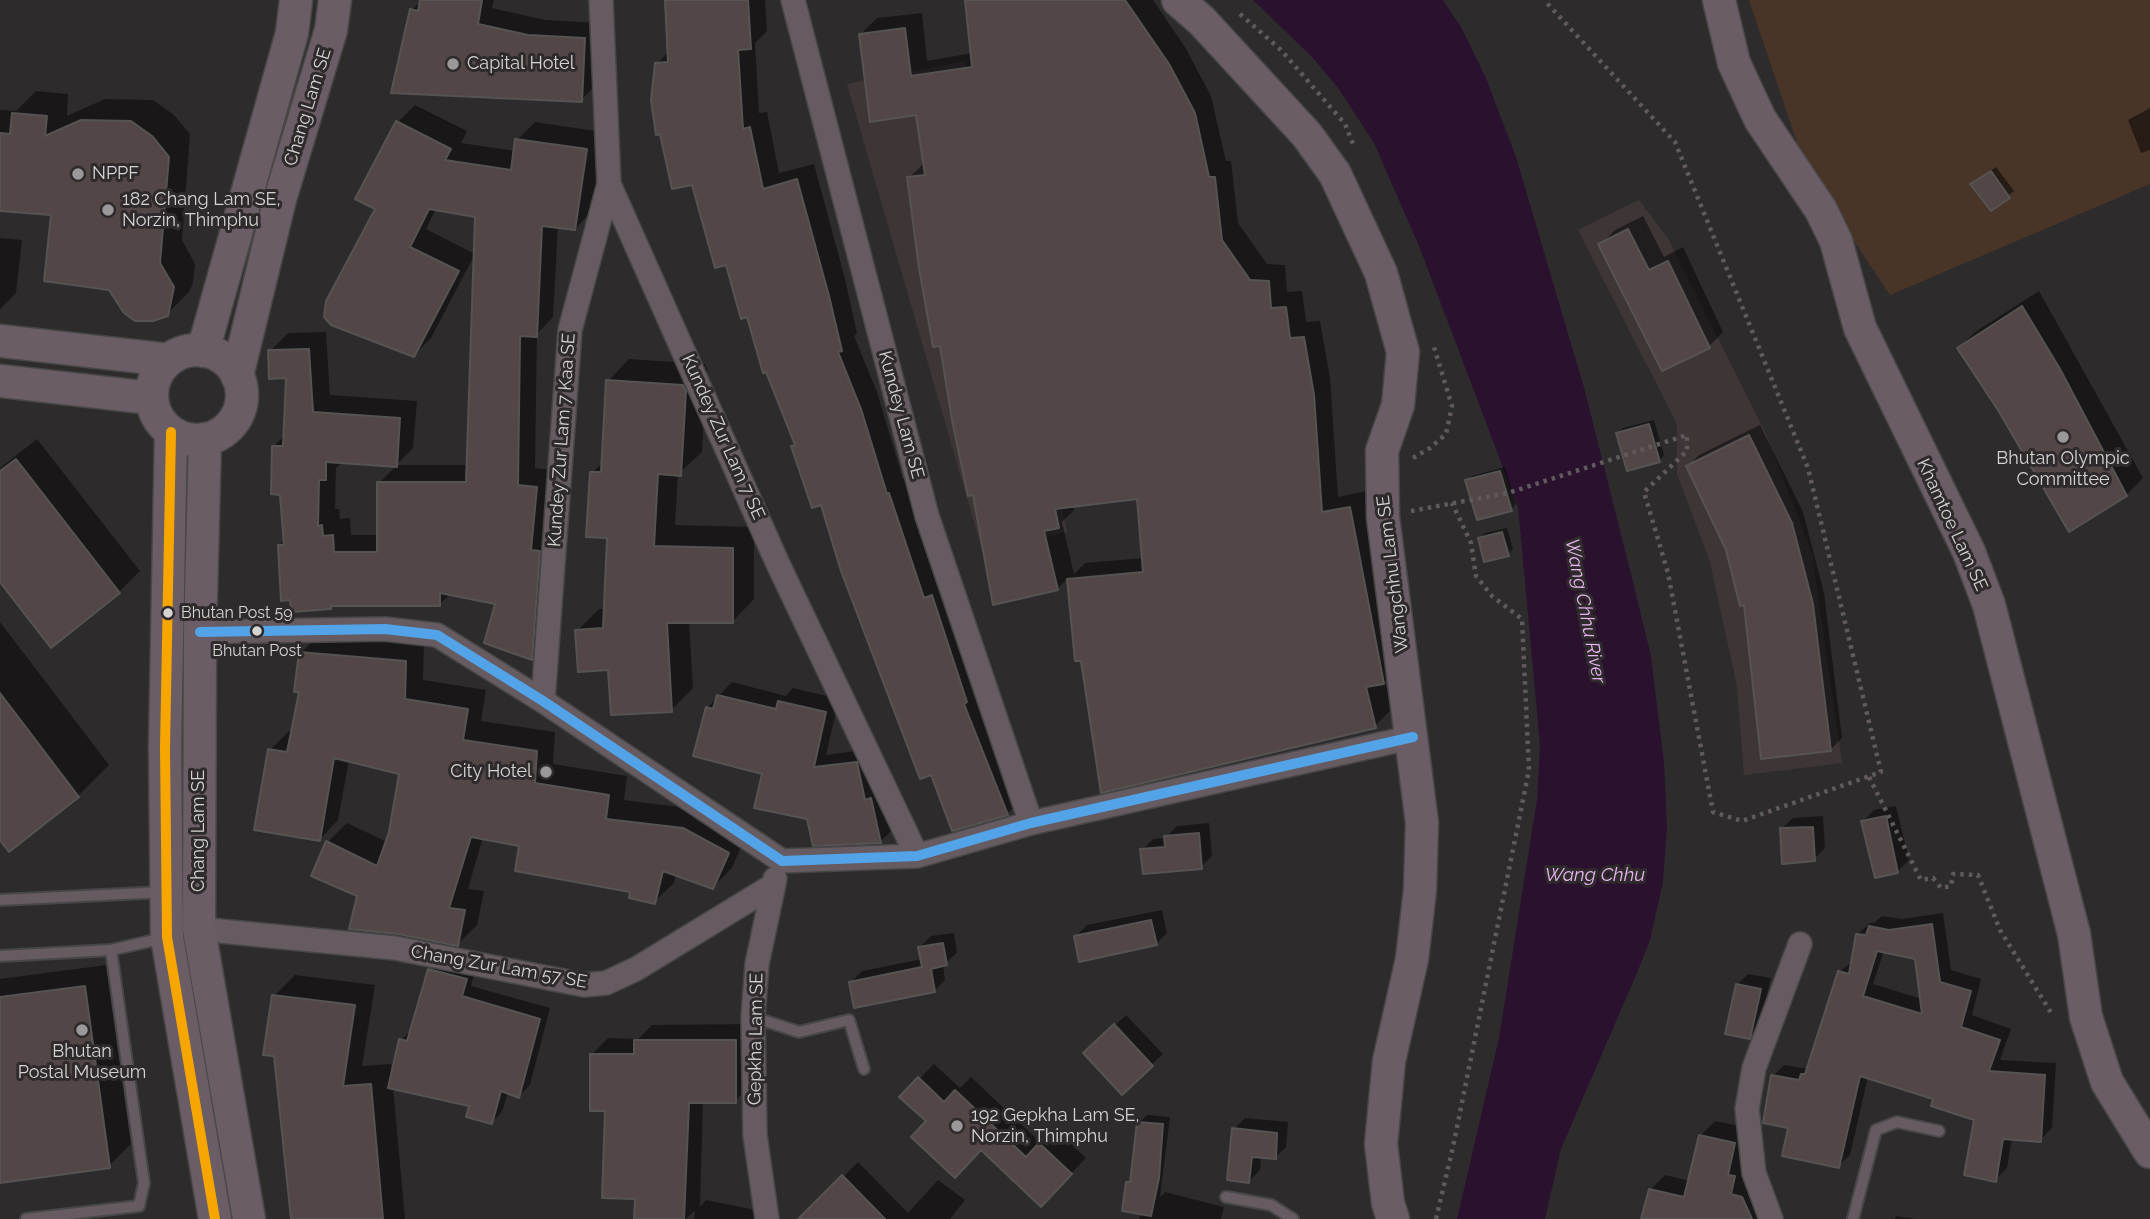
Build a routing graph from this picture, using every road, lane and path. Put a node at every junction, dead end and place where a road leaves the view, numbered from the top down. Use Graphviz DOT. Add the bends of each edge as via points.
graph roads {
  1 [pos="296,0"];
  2 [pos="335,0"];
  3 [pos="601,0"];
  4 [pos="793,0"];
  5 [pos="1178,0"];
  6 [pos="1544,0"];
  7 [pos="1719,0"];
  8 [pos="609,184"];
  9 [pos="0,341"];
  10 [pos="203,351"];
  11 [pos="169,360"];
  12 [pos="237,376"];
  13 [pos="0,381"];
  14 [pos="151,398"];
  15 [pos="171,432"];
  16 [pos="205,439"];
  17 [pos="1452,503"];
  18 [pos="1383,517"];
  19 [pos="200,632"];
  20 [pos="543,701"];
  21 [pos="1413,737"];
  22 [pos="1869,777"];
  23 [pos="1031,823"];
  24 [pos="917,856"];
  25 [pos="782,861"];
  26 [pos="772,886"];
  27 [pos="166,892"];
  28 [pos="0,900"];
  29 [pos="199,929"];
  30 [pos="167,937"];
  31 [pos="1800,944"];
  32 [pos="111,950"];
  33 [pos="0,956"];
  34 [pos="753,1017"];
  35 [pos="2094,1042"];
  36 [pos="864,1069"];
  37 [pos="1939,1132"];
  38 [pos="2150,1152"];
  39 [pos="1226,1197"];
  40 [pos="26,1219"];
  41 [pos="215,1219"];
  42 [pos="249,1219"];
  43 [pos="767,1219"];
  44 [pos="1293,1219"];
  45 [pos="1393,1219"];
  46 [pos="1436,1219"];
  47 [pos="1771,1219"];
  48 [pos="1853,1219"];
  1 -- 10 [label="main road, Chang Lam SE" via="292,33"];
  2 -- 12 [label="main road, Chang Lam SE" via="331,30 280,199"];
  3 -- 8 [label="street, Kundey Zur Lam 7 SE"];
  4 -- 23 [label="street, Kundey Lam SE" via="927,516"];
  5 -- 18 [label="main road, Wangchhu Lam SE" via="1307,135 1335,174 1381,273 1404,352 1398,405 1382,452"];
  6 -- 22 [label="path" via="1675,142 1808,468 1881,772"];
  7 -- 35 [label="main road, Khamtoe Lam SE" via="1734,64 1760,119 1821,210 1836,241 1860,328 1969,552 1989,605 2074,934"];
  8 -- 20 [label="street, Kundey Zur Lam 7 Kaa SE" via="570,330"];
  8 -- 24 [label="street, Kundey Zur Lam 7 SE" via="778,564"];
  9 -- 11 [label="main road"];
  10 -- 11 [label="main road"];
  10 -- 12 [label="main road" via="223,359"];
  11 -- 14 [label="main road" via="156,377"];
  12 -- 16 [label="main road" via="241,402 237,415 218,435"];
  13 -- 14 [label="main road"];
  14 -- 15 [label="main road" via="155,413"];
  15 -- 16 [label="main road" via="181,438"];
  15 -- 27 [label="main road, Chang Lam SE"];
  16 -- 19 [label="main road, Chang Lam SE"];
  17 -- 18 [label="path"];
  17 -- 22 [label="path" via="1508,493 1687,435 1687,452 1644,492 1668,573 1713,811 1742,821"];
  17 -- 46 [label="path" via="1471,543 1476,576 1522,620 1529,771"];
  18 -- 21 [label="main road, Wangchhu Lam SE"];
  19 -- 20 [label="street" via="385,629 437,635"];
  19 -- 29 [label="main road, Chang Lam SE"];
  20 -- 25 [label="street"];
  21 -- 23 [label="street"];
  21 -- 45 [label="main road, Wangchhu Lam SE" via="1422,823 1420,890 1412,959 1389,1062 1381,1144"];
  22 -- 35 [label="path" via="1921,880 1933,878 1941,888 1951,886 1953,874 1978,875 2000,930 2056,1020"];
  23 -- 24 [label="street"];
  24 -- 25 [label="street"];
  25 -- 26 [label="street, Gepkha Lam SE"];
  26 -- 29 [label="street, Chang Zur Lam 57 SE" via="636,969 606,983 584,985 394,948"];
  26 -- 34 [label="street, Gepkha Lam SE" via="757,964"];
  27 -- 28 [label="lane"];
  27 -- 30 [label="main road, Chang Lam SE"];
  29 -- 42 [label="main road, Chang Lam SE"];
  30 -- 32 [label="lane"];
  30 -- 41 [label="main road, Chang Lam SE"];
  31 -- 47 [label="street" via="1754,1068 1747,1109 1754,1173"];
  32 -- 33 [label="lane"];
  32 -- 40 [label="lane" via="144,1183 139,1206"];
  34 -- 36 [label="lane" via="799,1032 849,1020"];
  34 -- 43 [label="street, Gepkha Lam SE" via="755,1135"];
  35 -- 38 [label="main road, Khamtoe Lam SE" via="2107,1082"];
  37 -- 48 [label="lane" via="1897,1122 1876,1130"];
  39 -- 44 [label="lane" via="1271,1205"];
}
